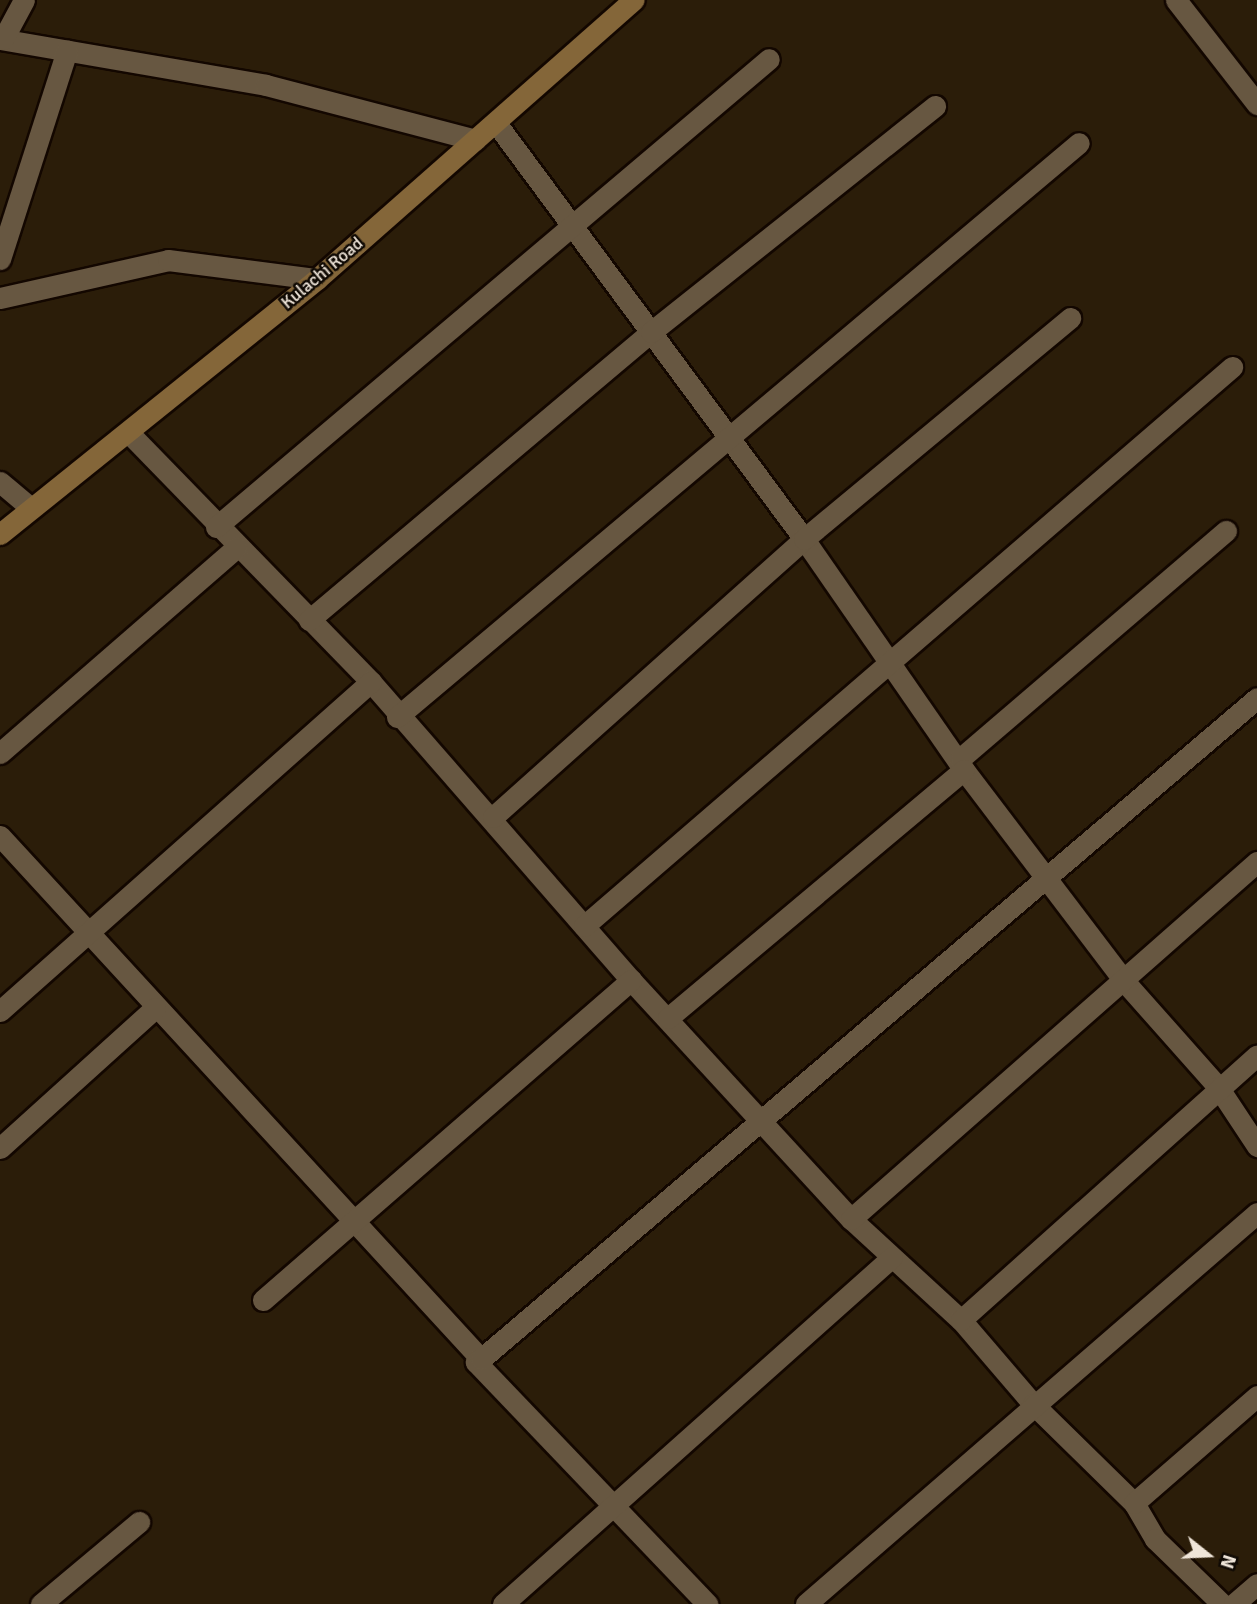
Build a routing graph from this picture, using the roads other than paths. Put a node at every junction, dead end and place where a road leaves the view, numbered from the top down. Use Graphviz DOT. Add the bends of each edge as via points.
graph roads {
  1 [pos="24,0"];
  2 [pos="633,0"];
  3 [pos="1176,0"];
  4 [pos="2,39"];
  5 [pos="67,50"];
  6 [pos="769,59"];
  7 [pos="1257,104"];
  8 [pos="935,106"];
  9 [pos="496,123"];
  10 [pos="475,140"];
  11 [pos="1079,143"];
  12 [pos="571,226"];
  13 [pos="0,259"];
  14 [pos="317,279"];
  15 [pos="0,298"];
  16 [pos="1070,318"];
  17 [pos="651,332"];
  18 [pos="1232,368"];
  19 [pos="129,433"];
  20 [pos="726,439"];
  21 [pos="0,482"];
  22 [pos="31,508"];
  23 [pos="216,527"];
  24 [pos="1226,530"];
  25 [pos="0,534"];
  26 [pos="804,539"];
  27 [pos="236,548"];
  28 [pos="309,621"];
  29 [pos="888,663"];
  30 [pos="371,682"];
  31 [pos="1257,698"];
  32 [pos="397,717"];
  33 [pos="0,753"];
  34 [pos="963,764"];
  35 [pos="493,817"];
  36 [pos="0,836"];
  37 [pos="1257,862"];
  38 [pos="1050,876"];
  39 [pos="584,926"];
  40 [pos="85,931"];
  41 [pos="631,981"];
  42 [pos="1124,981"];
  43 [pos="155,1008"];
  44 [pos="0,1011"];
  45 [pos="668,1018"];
  46 [pos="1257,1055"];
  47 [pos="1218,1087"];
  48 [pos="763,1119"];
  49 [pos="1257,1146"];
  50 [pos="0,1149"];
  51 [pos="1257,1213"];
  52 [pos="851,1219"];
  53 [pos="351,1224"];
  54 [pos="892,1257"];
  55 [pos="263,1300"];
  56 [pos="961,1320"];
  57 [pos="481,1359"];
  58 [pos="1257,1395"];
  59 [pos="1033,1404"];
  60 [pos="1134,1503"];
  61 [pos="612,1508"];
  62 [pos="139,1522"];
  63 [pos="1257,1584"];
  64 [pos="41,1604"];
  65 [pos="503,1604"];
  66 [pos="707,1604"];
  67 [pos="806,1604"];
  68 [pos="1222,1604"];
  69 [pos="1234,1604"];
  1 -- 4 [label="street"];
  2 -- 9 [label="street, Kulachi Road"];
  3 -- 7 [label="street"];
  4 -- 5 [label="street"];
  5 -- 10 [label="street" via="266,85"];
  5 -- 13 [label="street"];
  6 -- 12 [label="street"];
  8 -- 17 [label="street"];
  9 -- 10 [label="street, Kulachi Road"];
  9 -- 12 [label="street"];
  10 -- 14 [label="street, Kulachi Road"];
  11 -- 20 [label="street"];
  12 -- 17 [label="street"];
  12 -- 23 [label="street"];
  14 -- 15 [label="street" via="168,260"];
  14 -- 19 [label="street, Kulachi Road"];
  16 -- 26 [label="street"];
  17 -- 20 [label="street"];
  17 -- 28 [label="street"];
  18 -- 29 [label="street"];
  19 -- 22 [label="street, Kulachi Road"];
  19 -- 23 [label="street"];
  20 -- 26 [label="street"];
  20 -- 32 [label="street"];
  21 -- 22 [label="street"];
  22 -- 25 [label="street, Kulachi Road"];
  23 -- 27 [label="street"];
  24 -- 34 [label="street"];
  26 -- 29 [label="street"];
  26 -- 35 [label="street"];
  27 -- 28 [label="street"];
  27 -- 33 [label="street"];
  28 -- 30 [label="street"];
  29 -- 34 [label="street"];
  29 -- 39 [label="street"];
  30 -- 32 [label="street"];
  30 -- 40 [label="street"];
  31 -- 38 [label="street"];
  32 -- 35 [label="street"];
  34 -- 38 [label="street"];
  34 -- 45 [label="street"];
  35 -- 39 [label="street"];
  36 -- 40 [label="street"];
  37 -- 42 [label="street"];
  38 -- 42 [label="street"];
  38 -- 48 [label="street"];
  39 -- 41 [label="street"];
  40 -- 43 [label="street"];
  40 -- 44 [label="street"];
  41 -- 45 [label="street"];
  41 -- 53 [label="street"];
  42 -- 47 [label="street"];
  42 -- 52 [label="street"];
  43 -- 50 [label="street"];
  43 -- 53 [label="street"];
  45 -- 48 [label="street"];
  46 -- 47 [label="street"];
  47 -- 49 [label="street"];
  47 -- 56 [label="street"];
  48 -- 52 [label="street"];
  48 -- 57 [label="street"];
  51 -- 59 [label="street"];
  52 -- 54 [label="street"];
  53 -- 55 [label="street"];
  53 -- 57 [label="street"];
  54 -- 56 [label="street"];
  54 -- 61 [label="street"];
  56 -- 59 [label="street"];
  57 -- 61 [label="street" via="477,1362"];
  58 -- 60 [label="street"];
  59 -- 60 [label="street"];
  59 -- 67 [label="street"];
  60 -- 68 [label="street" via="1155,1539"];
  61 -- 65 [label="street"];
  61 -- 66 [label="street"];
  62 -- 64 [label="street"];
  63 -- 69 [label="street"];
}
